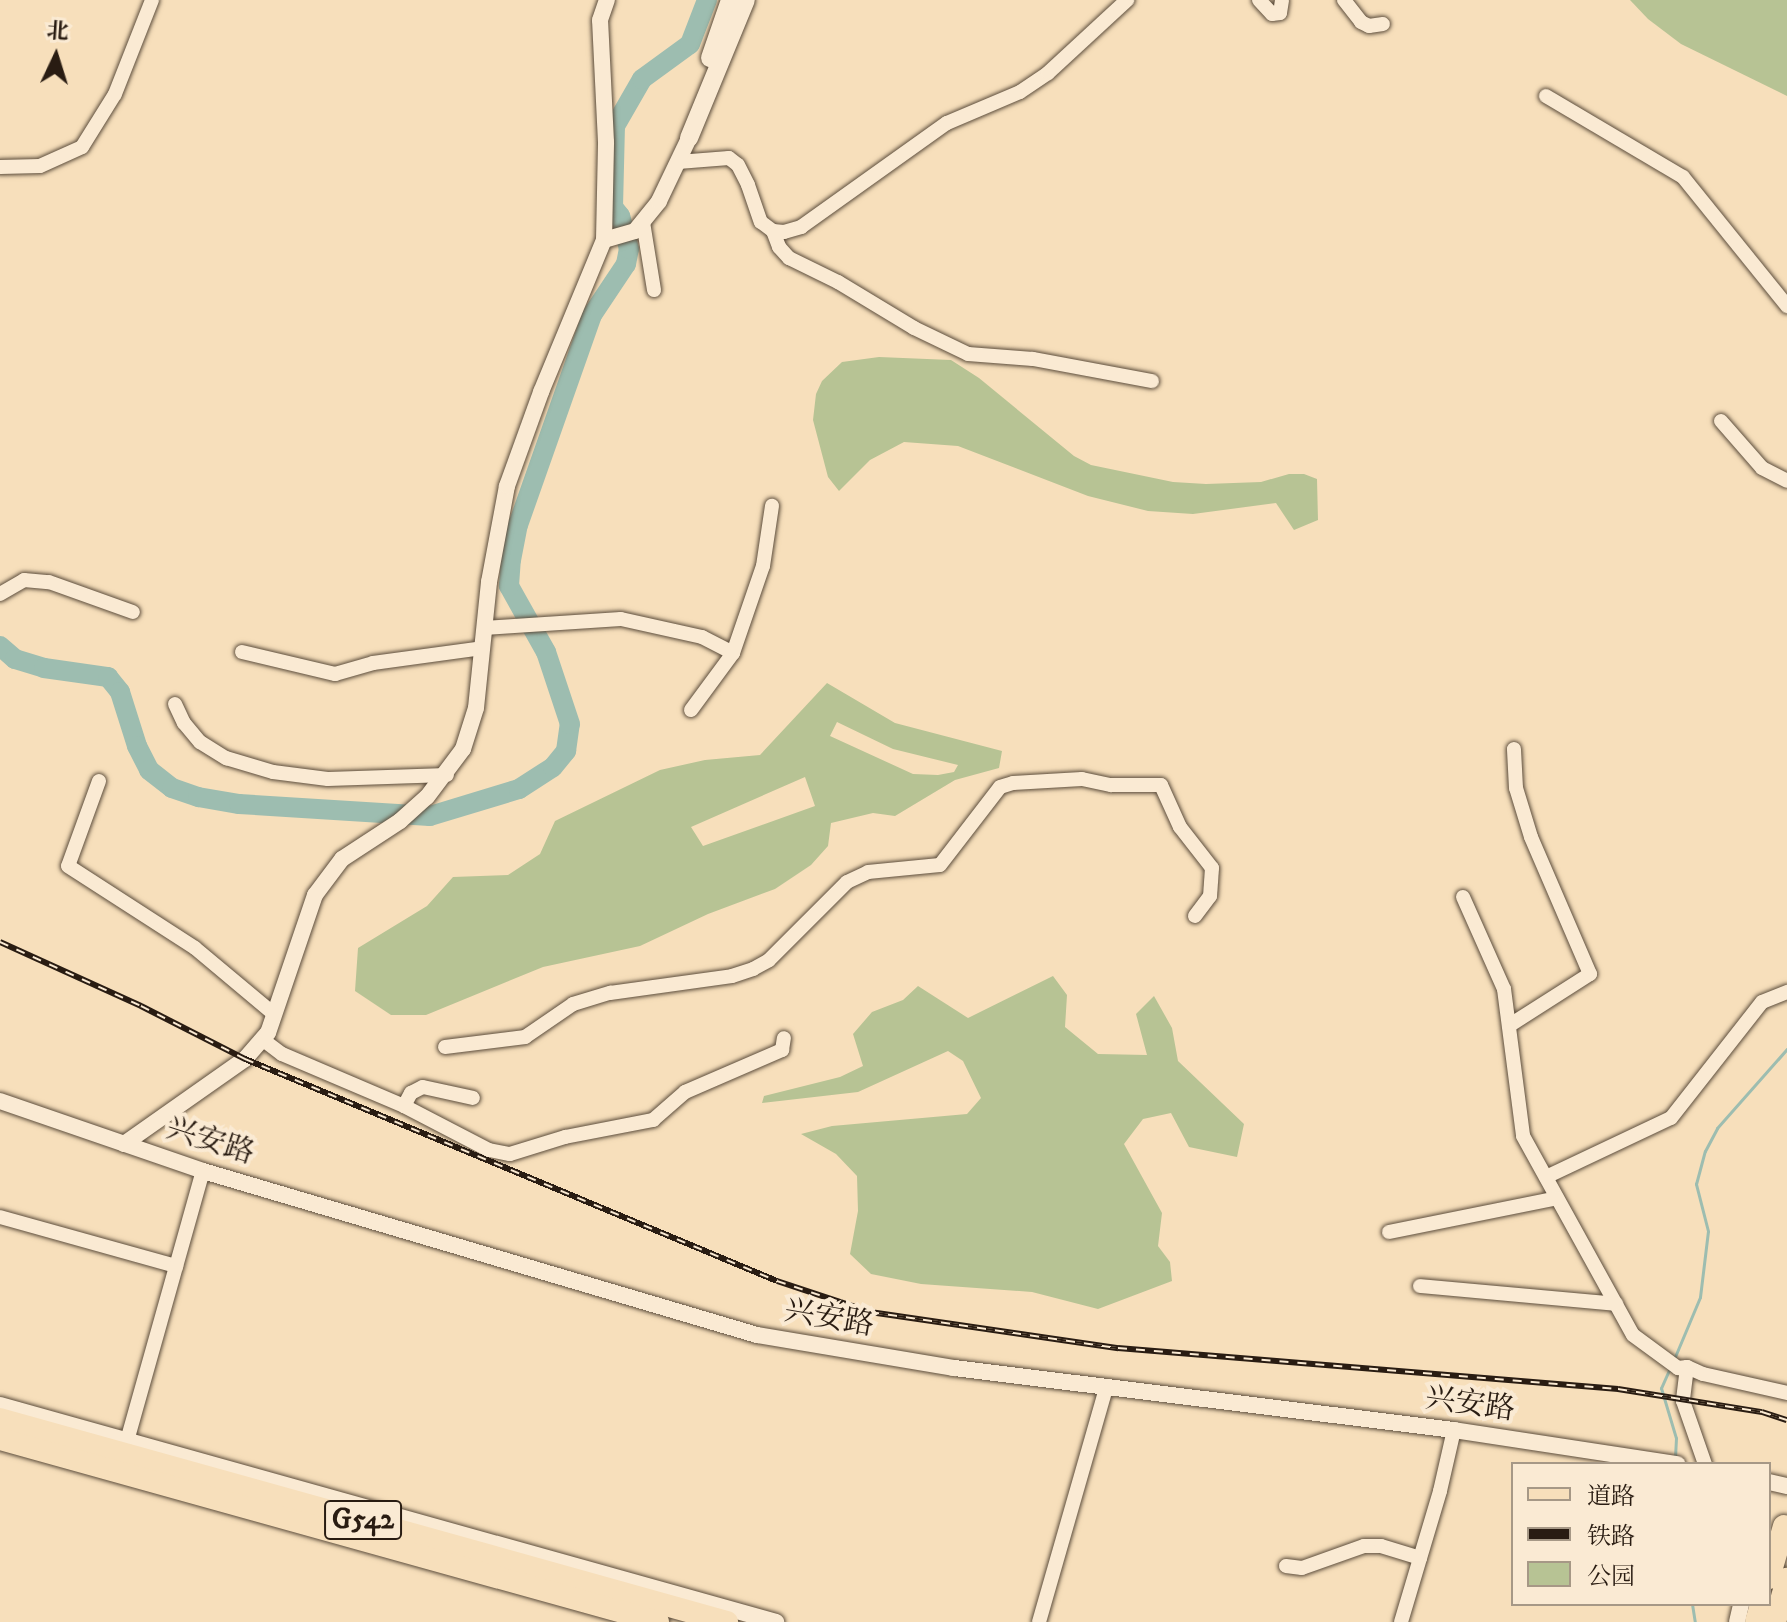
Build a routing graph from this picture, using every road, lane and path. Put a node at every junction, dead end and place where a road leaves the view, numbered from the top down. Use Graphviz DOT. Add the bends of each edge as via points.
graph roads {
  1 [pos="152,0"];
  2 [pos="607,0"];
  3 [pos="730,0"];
  4 [pos="746,0"];
  5 [pos="1127,0"];
  6 [pos="1259,0"];
  7 [pos="1282,0"];
  8 [pos="1344,0"];
  9 [pos="1383,24"];
  10 [pos="1546,96"];
  11 [pos="689,138"];
  12 [pos="678,162"];
  13 [pos="0,167"];
  14 [pos="773,231"];
  15 [pos="625,232"];
  16 [pos="654,290"];
  17 [pos="1787,306"];
  18 [pos="1152,381"];
  19 [pos="1721,421"];
  20 [pos="1787,481"];
  21 [pos="772,506"];
  22 [pos="0,594"];
  23 [pos="133,612"];
  24 [pos="484,628"];
  25 [pos="482,648"];
  26 [pos="242,652"];
  27 [pos="733,653"];
  28 [pos="175,704"];
  29 [pos="691,710"];
  30 [pos="1514,749"];
  31 [pos="447,775"];
  32 [pos="99,781"];
  33 [pos="1463,897"];
  34 [pos="1195,916"];
  35 [pos="1787,992"];
  36 [pos="274,1014"];
  37 [pos="1510,1025"];
  38 [pos="784,1038"];
  39 [pos="262,1039"];
  40 [pos="445,1047"];
  41 [pos="473,1098"];
  42 [pos="0,1101"];
  43 [pos="404,1106"];
  44 [pos="124,1144"];
  45 [pos="203,1171"];
  46 [pos="1546,1177"];
  47 [pos="1557,1198"];
  48 [pos="0,1217"];
  49 [pos="1389,1232"];
  50 [pos="176,1266"];
  51 [pos="1420,1286"];
  52 [pos="1616,1304"];
  53 [pos="1678,1365"];
  54 [pos="1106,1388"];
  55 [pos="1787,1391"];
  56 [pos="0,1405"];
  57 [pos="0,1419"];
  58 [pos="1454,1430"];
  59 [pos="0,1439"];
  60 [pos="123,1455"];
  61 [pos="1664,1462"];
  62 [pos="1704,1462"];
  63 [pos="1784,1526"];
  64 [pos="1420,1558"];
  65 [pos="1286,1566"];
  66 [pos="1771,1571"];
  67 [pos="1787,1579"];
  68 [pos="677,1615"];
  69 [pos="658,1622"];
  70 [pos="727,1622"];
  71 [pos="776,1622"];
  72 [pos="1039,1622"];
  73 [pos="1401,1622"];
  74 [pos="1775,1622"];
  1 -- 13 [label="street" via="115,94 82,147 40,166"];
  2 -- 15 [label="street" via="600,20 606,142"];
  3 -- 11 [label="main road" via="693,105"];
  4 -- 11 [label="main road"];
  5 -- 14 [label="street" via="1020,92 947,123 801,227"];
  6 -- 7 [label="street" via="1272,14 1280,13"];
  8 -- 9 [label="street" via="1361,22"];
  10 -- 17 [label="street" via="1683,177"];
  11 -- 12 [label="street"];
  12 -- 14 [label="street" via="729,158 743,175 761,222"];
  12 -- 15 [label="street" via="659,201"];
  14 -- 18 [label="street" via="789,258 968,354 1033,359"];
  15 -- 16 [label="street"];
  15 -- 24 [label="street" via="541,392 507,486"];
  19 -- 20 [label="street" via="1762,468"];
  21 -- 27 [label="street" via="763,566"];
  22 -- 23 [label="street" via="24,580 49,582"];
  24 -- 25 [label="street"];
  24 -- 27 [label="street" via="621,619 702,637"];
  25 -- 26 [label="street" via="373,663 335,674"];
  25 -- 31 [label="street" via="473,722"];
  27 -- 29 [label="street"];
  28 -- 31 [label="street" via="200,742 226,758 273,772 328,779"];
  30 -- 37 [label="street" via="1516,788 1531,837 1590,974"];
  31 -- 36 [label="street" via="403,816 342,859 315,895"];
  32 -- 36 [label="street" via="68,866 195,948"];
  33 -- 37 [label="street" via="1504,989"];
  34 -- 40 [label="street" via="1210,896 1212,868 1180,827 1161,785 1082,779 1013,783 1000,787 940,865 868,872 847,882 769,960 753,969 610,993 573,1004 525,1037"];
  35 -- 46 [label="street" via="1762,1002 1671,1118"];
  36 -- 39 [label="street"];
  37 -- 46 [label="street" via="1523,1136"];
  38 -- 43 [label="street" via="782,1050 685,1092 653,1120 510,1154 489,1150"];
  39 -- 43 [label="street" via="282,1054"];
  39 -- 44 [label="street" via="245,1059"];
  41 -- 43 [label="street" via="423,1087 411,1093"];
  42 -- 44 [label="street, 兴安路"];
  44 -- 45 [label="street, 兴安路"];
  45 -- 50 [label="street"];
  45 -- 54 [label="street, 兴安路" via="757,1335"];
  46 -- 47 [label="street"];
  47 -- 49 [label="street"];
  47 -- 52 [label="street"];
  48 -- 50 [label="street"];
  50 -- 60 [label="street"];
  51 -- 52 [label="street"];
  52 -- 53 [label="street" via="1633,1335"];
  53 -- 55 [label="street"];
  53 -- 62 [label="street" via="1683,1401"];
  54 -- 58 [label="street, 兴安路"];
  54 -- 72 [label="street"];
  56 -- 60 [label="street"];
  57 -- 60 [label="main road, G542"];
  58 -- 61 [label="street, 兴安路"];
  58 -- 64 [label="street"];
  59 -- 60 [label="main road, G542"];
  60 -- 68 [label="main road, G542"];
  60 -- 69 [label="main road, G542"];
  60 -- 71 [label="street"];
  63 -- 66 [label="main road"];
  64 -- 65 [label="street" via="1364,1546 1302,1568"];
  64 -- 73 [label="street"];
  67 -- 74 [label="main road"];
  68 -- 70 [label="main road, G542"];
}
